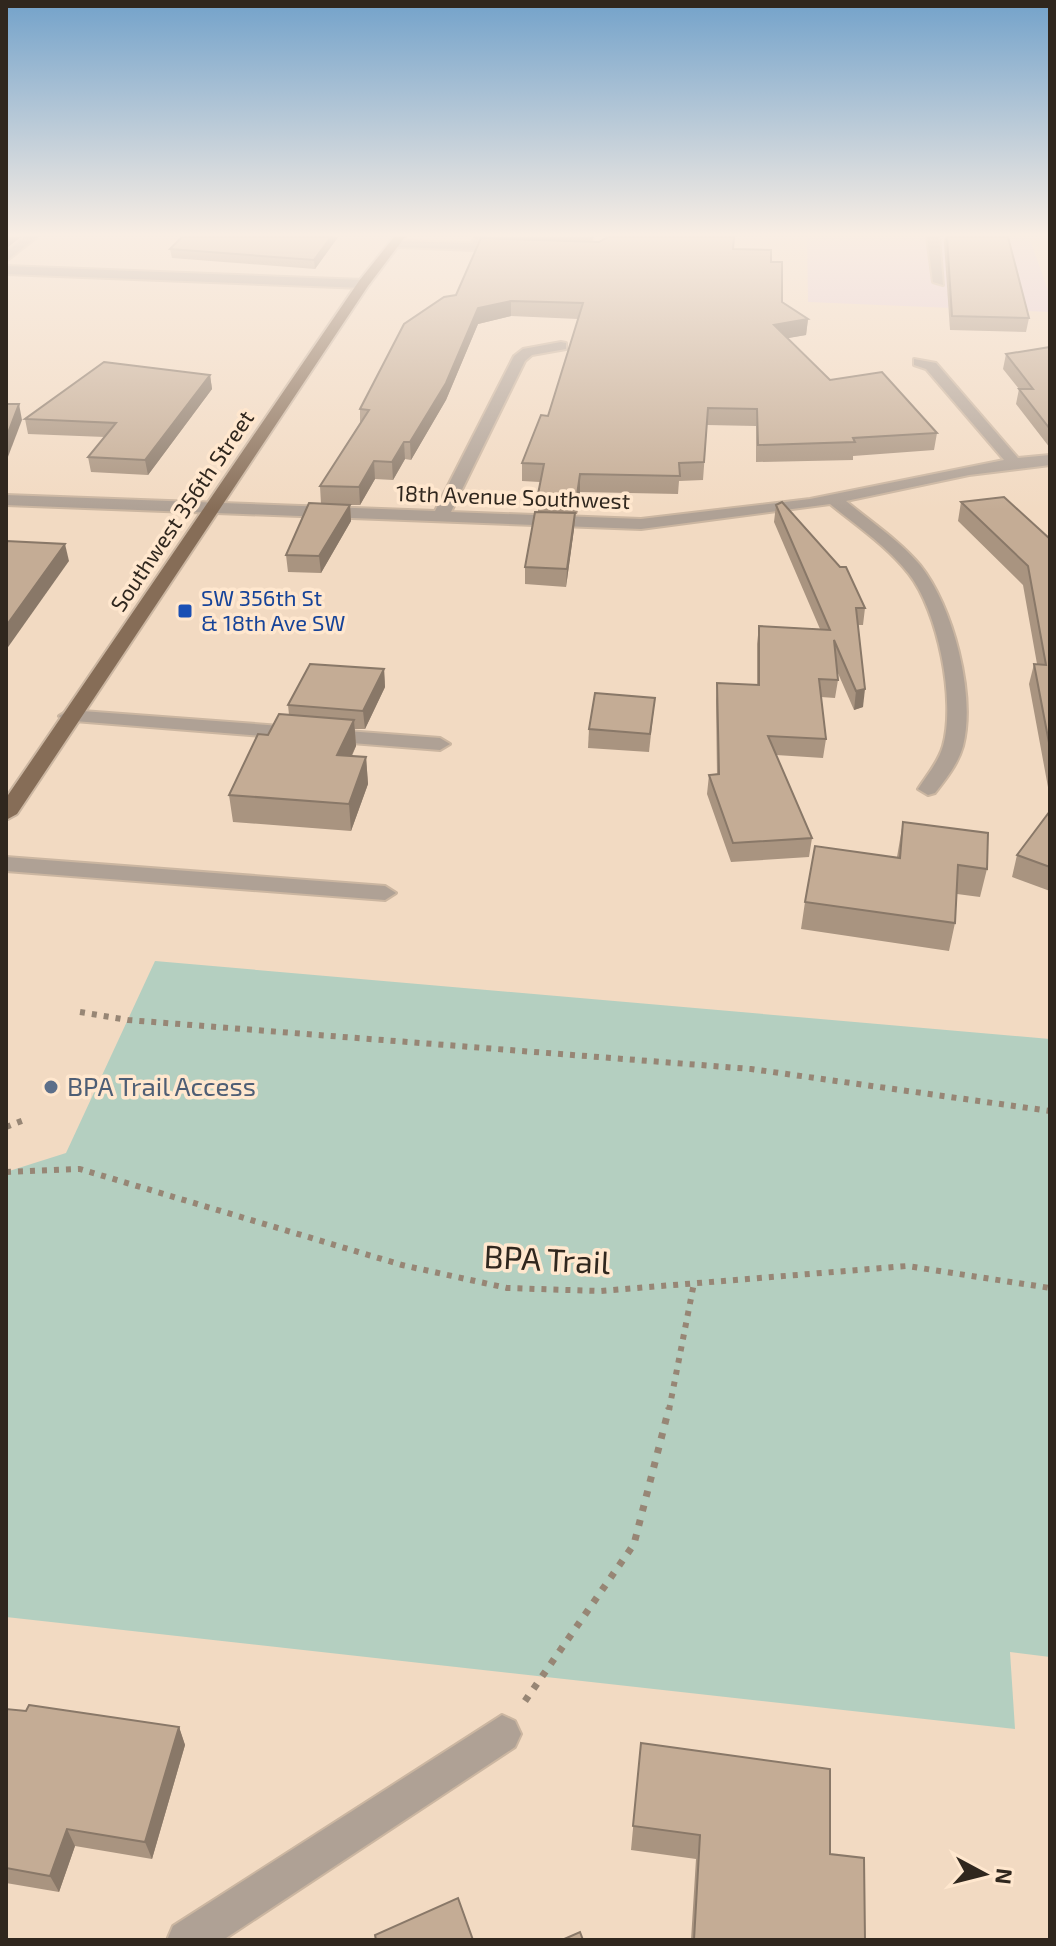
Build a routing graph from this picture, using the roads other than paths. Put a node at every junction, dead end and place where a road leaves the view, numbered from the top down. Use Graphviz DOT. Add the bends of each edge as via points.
graph roads {
  1 [pos="333,328"];
  2 [pos="561,346"];
  3 [pos="919,362"];
  4 [pos="1050,460"];
  5 [pos="1013,462"];
  6 [pos="833,499"];
  7 [pos="6,500"];
  8 [pos="211,507"];
  9 [pos="441,516"];
  10 [pos="69,716"];
  11 [pos="440,744"];
  12 [pos="928,789"];
  13 [pos="6,814"];
  14 [pos="6,864"];
  15 [pos="385,893"];
  16 [pos="502,1734"];
  17 [pos="187,1940"];
  1 -- 8 [label="main road, Southwest 356th Street"];
  2 -- 9 [label="street" via="528,352 519,359"];
  3 -- 5 [label="street" via="931,366"];
  4 -- 5 [label="street, 18th Avenue Southwest"];
  5 -- 6 [label="street, 18th Avenue Southwest"];
  6 -- 9 [label="street, 18th Avenue Southwest" via="641,524"];
  6 -- 12 [label="street" via="924,582 942,623 953,675 954,740"];
  7 -- 8 [label="street, 18th Avenue Southwest"];
  8 -- 9 [label="street, 18th Avenue Southwest"];
  8 -- 10 [label="main road, Southwest 356th Street"];
  10 -- 11 [label="street"];
  10 -- 13 [label="main road, Southwest 356th Street"];
  14 -- 15 [label="street"];
  16 -- 17 [label="street"];
}
